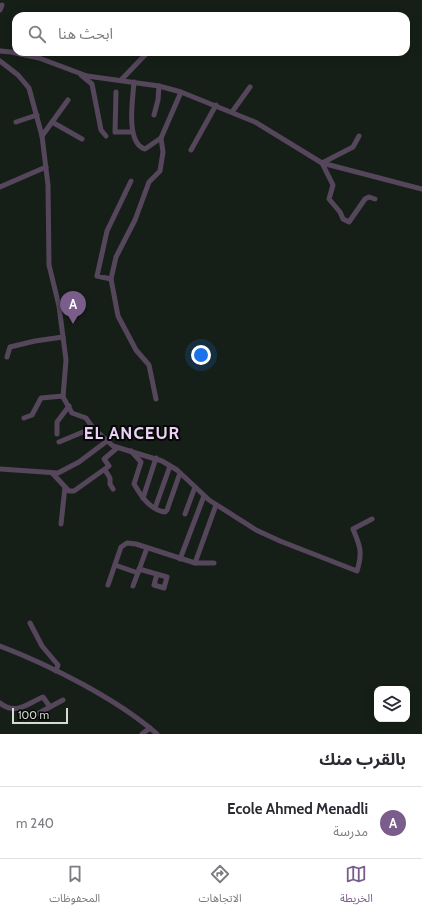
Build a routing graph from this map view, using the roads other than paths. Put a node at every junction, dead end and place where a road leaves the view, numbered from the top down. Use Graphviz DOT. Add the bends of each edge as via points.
graph roads {
  1 [pos="0,51"];
  2 [pos="12,53"];
  3 [pos="28,56"];
  4 [pos="144,56"];
  5 [pos="0,60"];
  6 [pos="79,74"];
  7 [pos="121,80"];
  8 [pos="134,82"];
  9 [pos="159,86"];
  10 [pos="250,87"];
  11 [pos="116,92"];
  12 [pos="181,92"];
  13 [pos="68,100"];
  14 [pos="216,105"];
  15 [pos="232,112"];
  16 [pos="37,115"];
  17 [pos="154,115"];
  18 [pos="16,122"];
  19 [pos="52,122"];
  20 [pos="132,132"];
  21 [pos="42,136"];
  22 [pos="106,136"];
  23 [pos="358,136"];
  24 [pos="161,138"];
  25 [pos="82,139"];
  26 [pos="191,150"];
  27 [pos="322,163"];
  28 [pos="46,167"];
  29 [pos="131,181"];
  30 [pos="0,187"];
  31 [pos="422,189"];
  32 [pos="375,199"];
  33 [pos="111,279"];
  34 [pos="63,337"];
  35 [pos="7,357"];
  36 [pos="63,396"];
  37 [pos="156,399"];
  38 [pos="69,406"];
  39 [pos="24,418"];
  40 [pos="93,428"];
  41 [pos="57,434"];
  42 [pos="107,441"];
  43 [pos="59,442"];
  44 [pos="117,448"];
  45 [pos="131,450"];
  46 [pos="156,458"];
  47 [pos="170,466"];
  48 [pos="0,469"];
  49 [pos="104,470"];
  50 [pos="52,473"];
  51 [pos="180,473"];
  52 [pos="65,487"];
  53 [pos="195,487"];
  54 [pos="113,489"];
  55 [pos="204,496"];
  56 [pos="143,498"];
  57 [pos="216,505"];
  58 [pos="155,508"];
  59 [pos="185,514"];
  60 [pos="372,519"];
  61 [pos="61,524"];
  62 [pos="147,548"];
  63 [pos="180,559"];
  64 [pos="195,563"];
  65 [pos="214,563"];
  66 [pos="115,564"];
  67 [pos="139,571"];
  68 [pos="158,574"];
  69 [pos="108,585"];
  70 [pos="133,586"];
  71 [pos="30,623"];
  72 [pos="0,646"];
  73 [pos="56,672"];
  74 [pos="63,700"];
  75 [pos="0,702"];
  76 [pos="50,707"];
  77 [pos="37,714"];
  78 [pos="150,728"];
  79 [pos="142,734"];
  80 [pos="157,734"];
  1 -- 2 [label="street"];
  3 -- 6 [label="street"];
  4 -- 7 [label="street"];
  5 -- 16 [label="street" via="25,82"];
  6 -- 7 [label="street"];
  6 -- 22 [label="street" via="92,84 101,130"];
  7 -- 8 [label="street"];
  8 -- 9 [label="street"];
  8 -- 20 [label="street"];
  9 -- 12 [label="street"];
  9 -- 17 [label="street"];
  10 -- 15 [label="street"];
  11 -- 20 [label="street" via="115,132"];
  12 -- 14 [label="street"];
  12 -- 24 [label="street"];
  13 -- 19 [label="street"];
  14 -- 15 [label="street"];
  14 -- 26 [label="street"];
  15 -- 27 [label="street" via="267,128"];
  16 -- 18 [label="street"];
  16 -- 21 [label="street"];
  19 -- 21 [label="street"];
  19 -- 25 [label="street"];
  20 -- 24 [label="street" via="137,144 144,149"];
  21 -- 28 [label="street"];
  23 -- 27 [label="street" via="353,147"];
  24 -- 33 [label="street" via="163,152 160,171 149,182 135,220 116,257"];
  27 -- 31 [label="street"];
  27 -- 32 [label="street" via="333,185 329,199 346,221 351,220 368,197"];
  28 -- 30 [label="street"];
  28 -- 34 [label="street" via="49,265"];
  29 -- 33 [label="street" via="107,231 97,276"];
  33 -- 37 [label="street" via="118,316 136,350 149,365"];
  34 -- 35 [label="street" via="10,347"];
  34 -- 36 [label="street" via="66,360"];
  36 -- 38 [label="street"];
  36 -- 39 [label="street" via="41,398 32,415"];
  38 -- 40 [label="street" via="72,413 86,418"];
  38 -- 41 [label="street" via="57,422"];
  40 -- 42 [label="street"];
  40 -- 43 [label="street" via="87,433 83,432"];
  42 -- 44 [label="street"];
  42 -- 50 [label="street" via="66,470"];
  44 -- 45 [label="street"];
  44 -- 49 [label="street" via="104,458 109,466"];
  45 -- 46 [label="street"];
  45 -- 56 [label="street" via="141,462 134,482"];
  46 -- 47 [label="street"];
  46 -- 56 [label="street"];
  47 -- 51 [label="street"];
  47 -- 58 [label="street"];
  48 -- 50 [label="street"];
  49 -- 52 [label="street" via="74,491 69,491"];
  49 -- 54 [label="street"];
  50 -- 52 [label="street"];
  51 -- 53 [label="street"];
  51 -- 58 [label="street" via="166,512"];
  52 -- 61 [label="street"];
  53 -- 55 [label="street"];
  53 -- 59 [label="street"];
  55 -- 57 [label="street"];
  55 -- 63 [label="street"];
  56 -- 58 [label="street"];
  57 -- 60 [label="street" via="267,536 358,571 361,550 353,529"];
  57 -- 64 [label="street"];
  62 -- 63 [label="street"];
  62 -- 66 [label="street" via="130,543 124,544"];
  62 -- 67 [label="street"];
  63 -- 64 [label="street"];
  64 -- 65 [label="street"];
  66 -- 67 [label="street"];
  66 -- 69 [label="street"];
  67 -- 68 [label="street"];
  67 -- 70 [label="street"];
  71 -- 73 [label="street" via="42,646 58,665"];
  72 -- 73 [label="street"];
  73 -- 78 [label="street" via="122,707"];
  74 -- 76 [label="street"];
  75 -- 76 [label="street" via="8,708 15,709 43,697"];
  76 -- 77 [label="street"];
  78 -- 79 [label="street"];
  78 -- 80 [label="street"];
}
